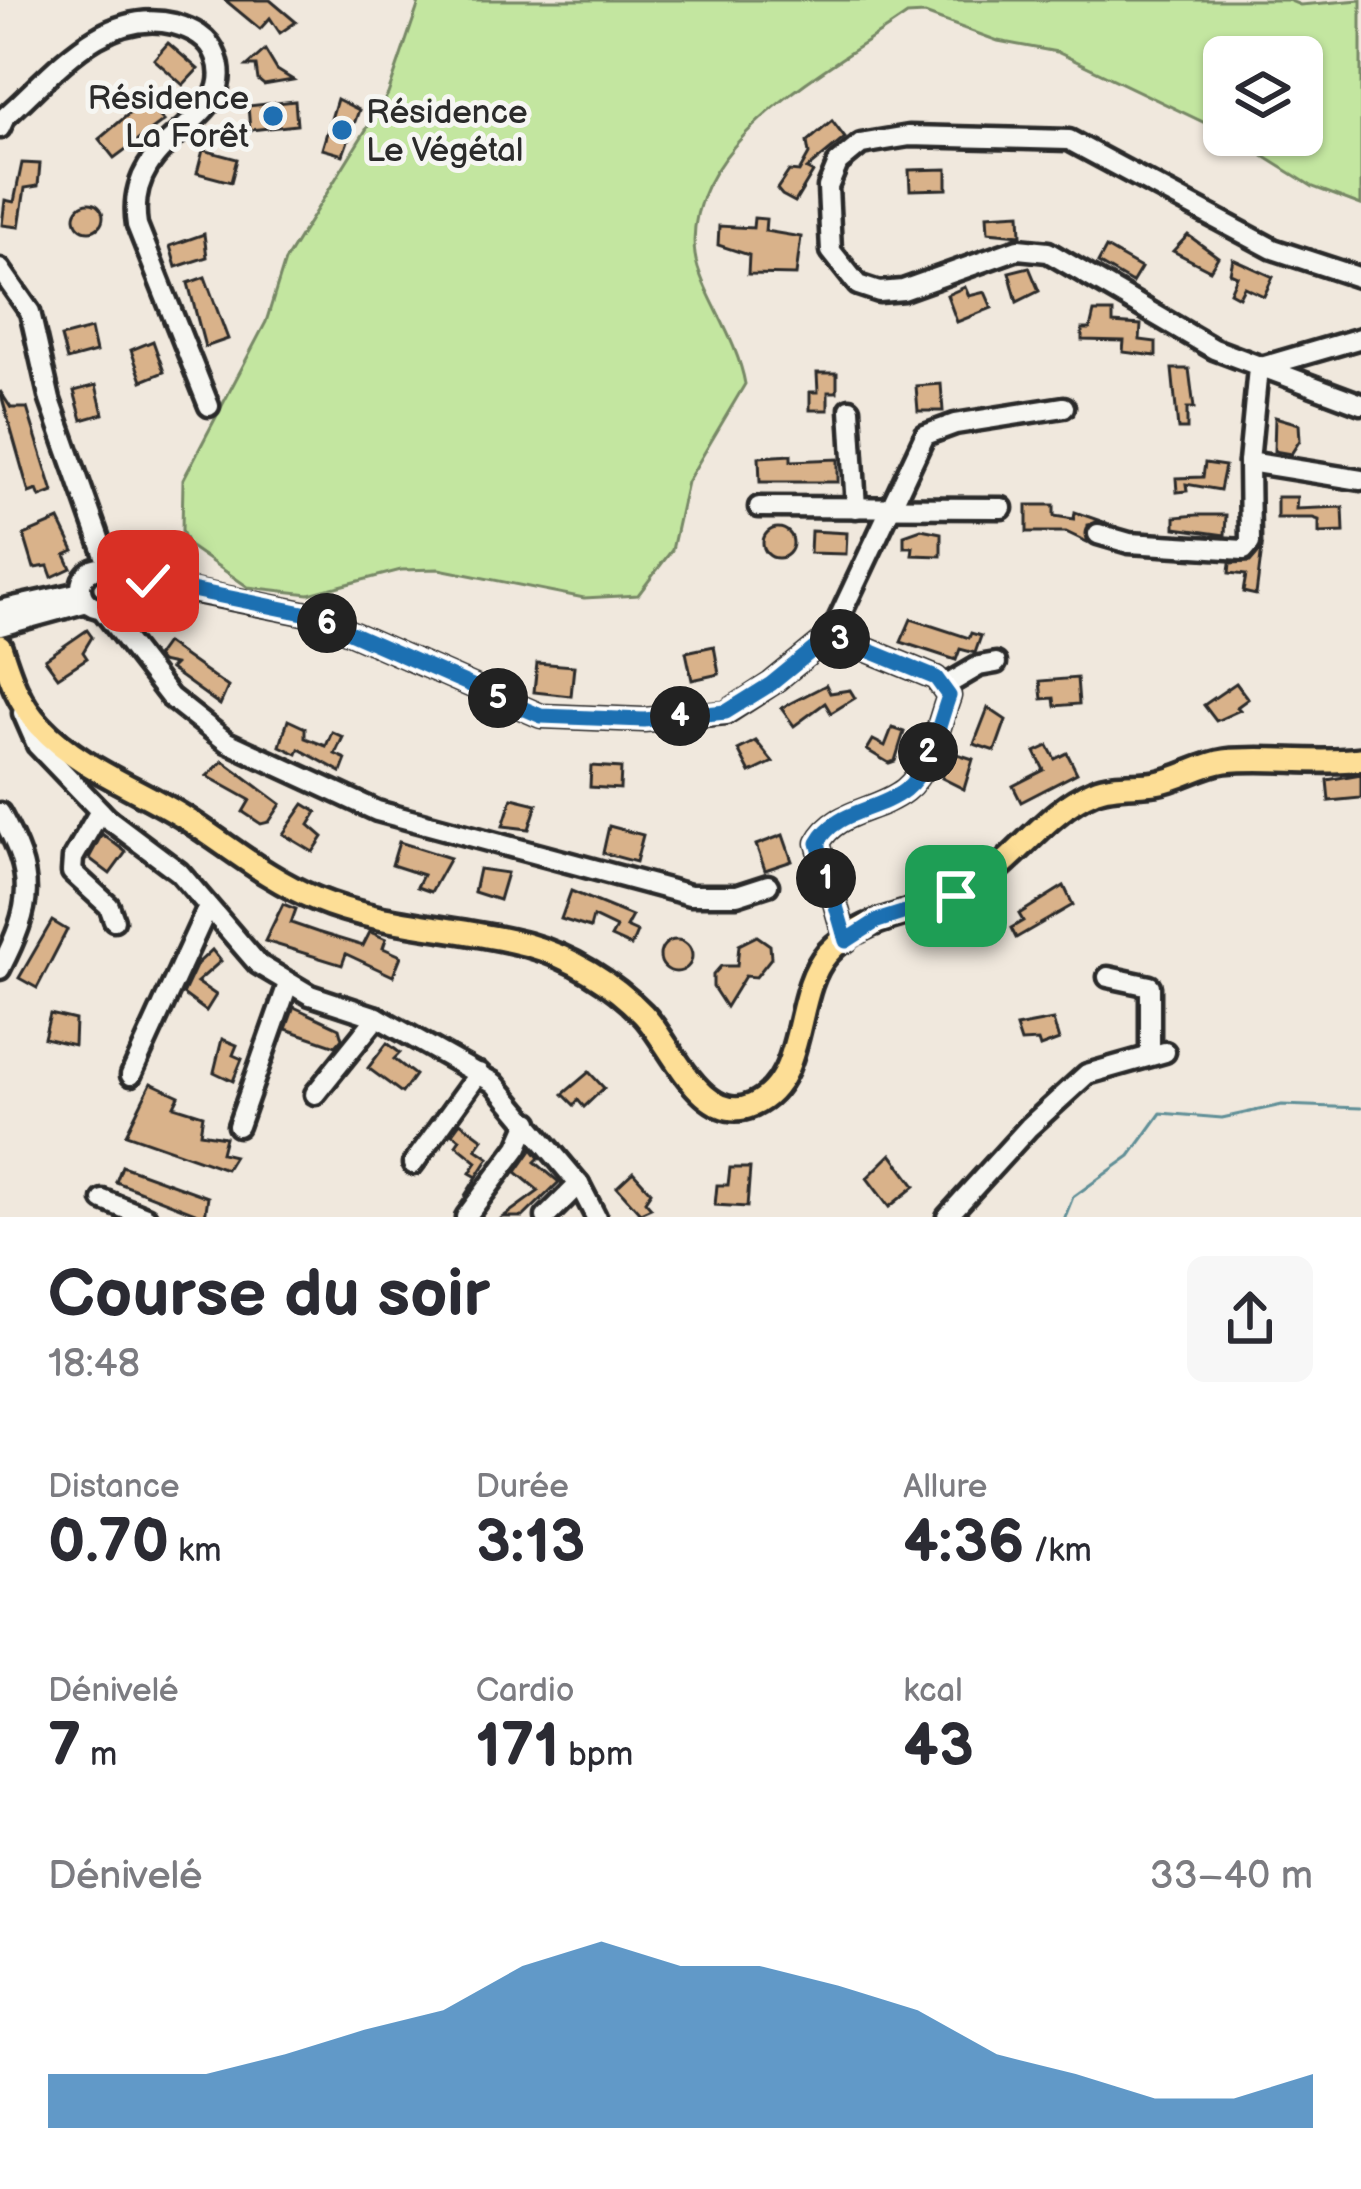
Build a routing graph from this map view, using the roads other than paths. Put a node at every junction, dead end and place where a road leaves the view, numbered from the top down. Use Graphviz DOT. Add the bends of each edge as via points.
graph roads {
  1 [pos="0,128"];
  2 [pos="0,269"];
  3 [pos="1361,278"];
  4 [pos="1361,338"];
  5 [pos="1258,368"];
  6 [pos="1361,404"];
  7 [pos="209,406"];
  8 [pos="1064,407"];
  9 [pos="850,409"];
  10 [pos="1249,461"];
  11 [pos="1361,480"];
  12 [pos="759,507"];
  13 [pos="856,508"];
  14 [pos="886,508"];
  15 [pos="1002,508"];
  16 [pos="1098,534"];
  17 [pos="103,589"];
  18 [pos="0,610"];
  19 [pos="0,626"];
  20 [pos="831,635"];
  21 [pos="0,646"];
  22 [pos="996,663"];
  23 [pos="946,686"];
  24 [pos="14,692"];
  25 [pos="1361,759"];
  26 [pos="100,811"];
  27 [pos="0,813"];
  28 [pos="768,885"];
  29 [pos="207,909"];
  30 [pos="114,920"];
  31 [pos="846,941"];
  32 [pos="0,969"];
  33 [pos="1108,977"];
  34 [pos="288,985"];
  35 [pos="377,1017"];
  36 [pos="479,1073"];
  37 [pos="131,1075"];
  38 [pos="315,1094"];
  39 [pos="529,1122"];
  40 [pos="238,1126"];
  41 [pos="413,1164"];
  42 [pos="579,1184"];
  43 [pos="103,1200"];
  44 [pos="146,1217"];
  45 [pos="466,1217"];
  46 [pos="546,1217"];
  47 [pos="596,1217"];
  48 [pos="947,1217"];
  1 -- 7 [label="street" via="111,27 159,20 191,28 214,50 220,73 208,107 149,158 134,202"];
  2 -- 17 [label="street" via="30,312 95,534"];
  3 -- 5 [label="street" via="1273,249 1069,140 909,136 861,144 838,163 828,187 831,251 857,285 903,290 1018,249 1048,252"];
  4 -- 5 [label="street"];
  5 -- 6 [label="street"];
  5 -- 10 [label="street"];
  8 -- 14 [label="street" via="925,435"];
  9 -- 13 [label="street"];
  10 -- 11 [label="street"];
  10 -- 16 [label="street" via="1244,550"];
  12 -- 13 [label="street"];
  13 -- 14 [label="street"];
  14 -- 15 [label="street"];
  14 -- 20 [label="street"];
  17 -- 18 [label="street"];
  17 -- 19 [label="street"];
  17 -- 20 [label="street" via="148,581 308,614 541,716 644,720 726,712"];
  17 -- 28 [label="street" via="119,637 170,697 227,742 377,811 690,896"];
  20 -- 23 [label="street"];
  21 -- 24 [label="main road"];
  22 -- 23 [label="street"];
  23 -- 31 [label="street" via="920,774 903,792 827,826 818,843"];
  24 -- 26 [label="street" via="37,745"];
  24 -- 31 [label="main road" via="76,757 318,901 581,964 644,1015 716,1104 732,1109 772,1091 827,954"];
  25 -- 31 [label="main road" via="1218,762 1187,776 1097,789 1065,807 1003,870"];
  26 -- 29 [label="street" via="179,872"];
  26 -- 30 [label="street" via="72,872"];
  27 -- 32 [label="street" via="29,887 22,926"];
  29 -- 34 [label="street"];
  29 -- 37 [label="street"];
  33 -- 48 [label="street" via="1150,986 1158,1053 1088,1074"];
  34 -- 35 [label="street"];
  34 -- 40 [label="street"];
  35 -- 36 [label="street"];
  35 -- 38 [label="street"];
  36 -- 39 [label="street"];
  36 -- 41 [label="street"];
  39 -- 42 [label="street"];
  39 -- 45 [label="street"];
  42 -- 46 [label="street"];
  42 -- 47 [label="street"];
  43 -- 44 [label="street"];
}
